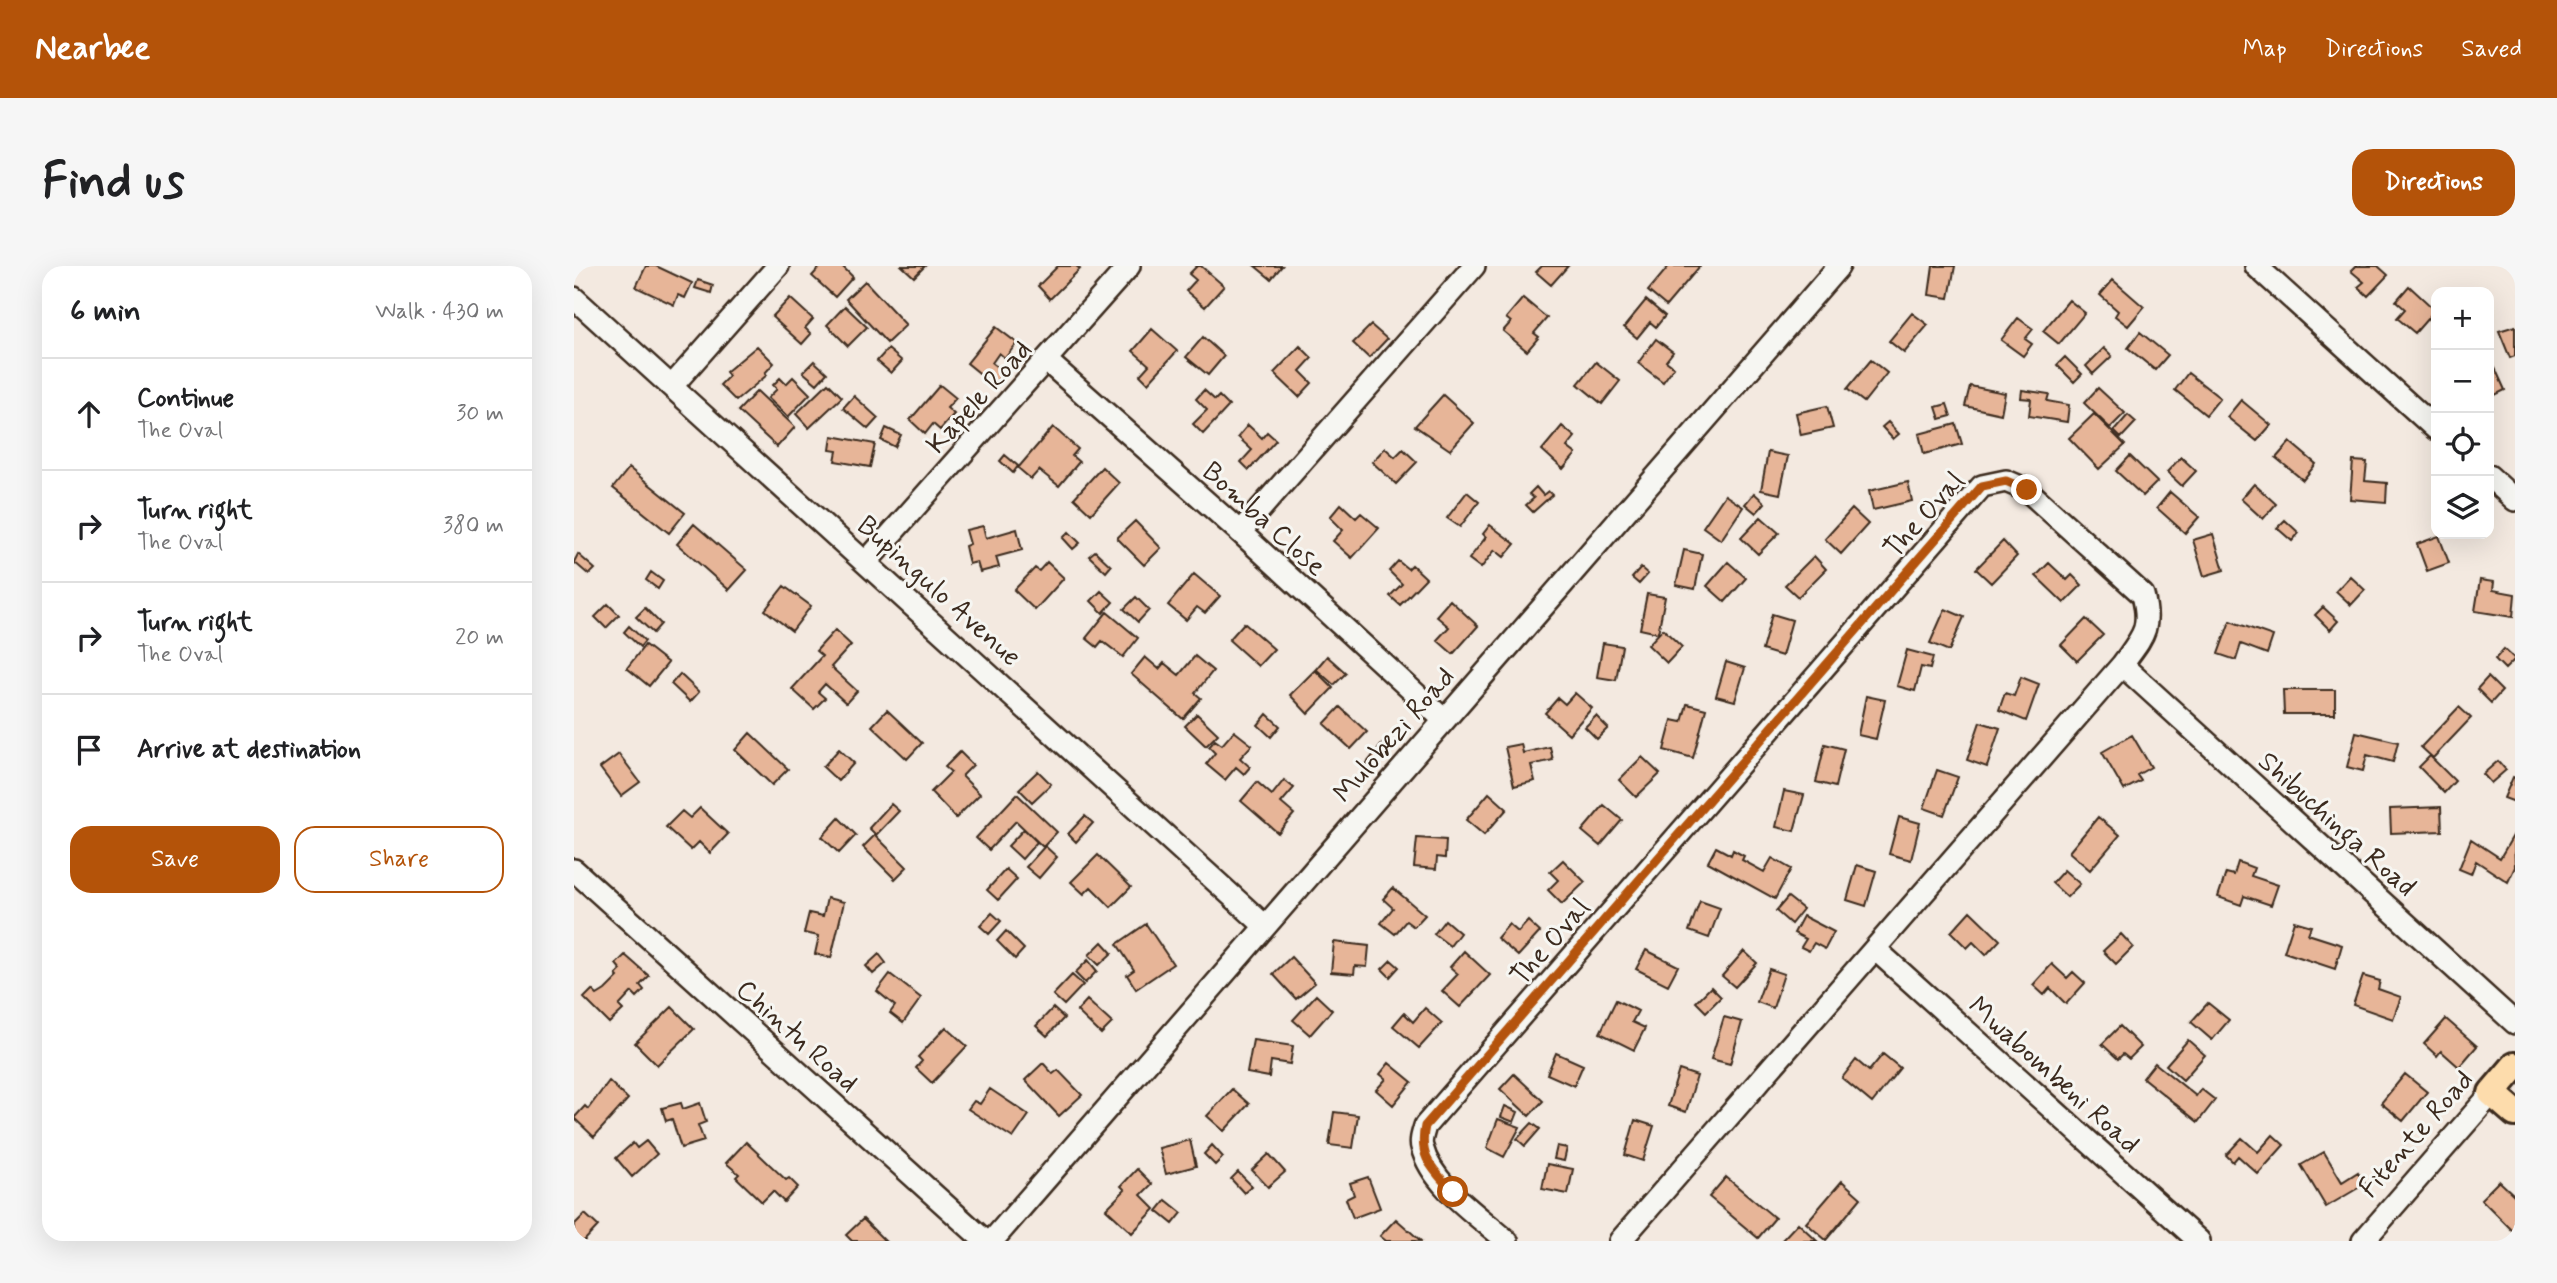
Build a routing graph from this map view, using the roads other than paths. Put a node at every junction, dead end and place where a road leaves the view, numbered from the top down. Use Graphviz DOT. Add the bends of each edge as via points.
graph roads {
  1 [pos="778,266"];
  2 [pos="1129,266"];
  3 [pos="1474,266"];
  4 [pos="1839,266"];
  5 [pos="2256,266"];
  6 [pos="574,298"];
  7 [pos="1047,361"];
  8 [pos="672,386"];
  9 [pos="2431,424"];
  10 [pos="2494,481"];
  11 [pos="2515,500"];
  12 [pos="1240,531"];
  13 [pos="867,561"];
  14 [pos="2122,665"];
  15 [pos="1443,719"];
  16 [pos="574,870"];
  17 [pos="1265,926"];
  18 [pos="1875,949"];
  19 [pos="2515,1023"];
  20 [pos="2515,1066"];
  21 [pos="2492,1093"];
  22 [pos="2515,1113"];
  23 [pos="985,1241"];
  24 [pos="992,1241"];
  25 [pos="1507,1241"];
  26 [pos="1620,1241"];
  27 [pos="2199,1241"];
  28 [pos="2363,1241"];
  1 -- 8 [label="street"];
  2 -- 7 [label="street, Kapele Road"];
  3 -- 12 [label="street"];
  4 -- 15 [label="street, Mulobezi Road"];
  5 -- 9 [label="street"];
  6 -- 8 [label="street, Bupingulo Avenue"];
  7 -- 12 [label="street, Bomba Close"];
  7 -- 13 [label="street, Kapele Road"];
  8 -- 13 [label="street, Bupingulo Avenue"];
  10 -- 11 [label="street"];
  12 -- 15 [label="street, Bomba Close"];
  13 -- 17 [label="street, Bupingulo Avenue"];
  14 -- 18 [label="street, The Oval"];
  14 -- 19 [label="street, Shibuchinga Road"];
  14 -- 25 [label="street, The Oval" via="2147,631 2143,595 2027,490 2006,481 1982,486 1425,1126 1421,1145 1429,1165"];
  15 -- 17 [label="street, Mulobezi Road"];
  16 -- 23 [label="street, Chintu Road"];
  17 -- 24 [label="street, Mulobezi Road"];
  18 -- 26 [label="street, The Oval"];
  18 -- 27 [label="street, Mwabombeni Road"];
  20 -- 21 [label="main road, Fitente Road"];
  21 -- 22 [label="main road"];
  21 -- 28 [label="street, Fitente Road"];
}
